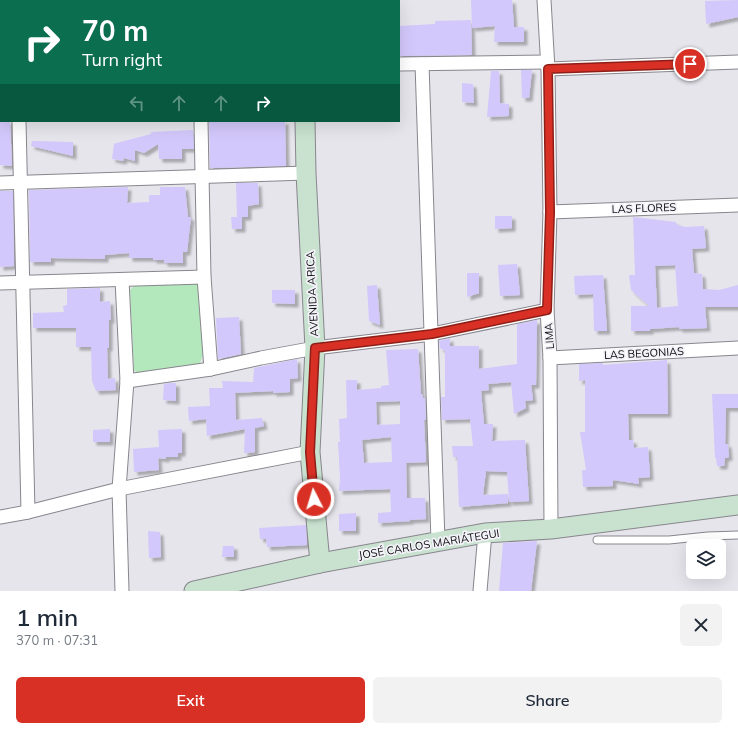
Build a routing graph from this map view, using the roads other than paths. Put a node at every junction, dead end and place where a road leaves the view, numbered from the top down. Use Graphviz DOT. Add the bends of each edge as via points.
graph roads {
  1 [pos="544,0"];
  2 [pos="738,62"];
  3 [pos="400,64"];
  4 [pos="422,64"];
  5 [pos="547,66"];
  6 [pos="19,122"];
  7 [pos="201,122"];
  8 [pos="305,122"];
  9 [pos="306,173"];
  10 [pos="202,177"];
  11 [pos="0,183"];
  12 [pos="20,183"];
  13 [pos="738,205"];
  14 [pos="550,212"];
  15 [pos="204,277"];
  16 [pos="122,280"];
  17 [pos="0,283"];
  18 [pos="22,283"];
  19 [pos="547,310"];
  20 [pos="432,334"];
  21 [pos="315,348"];
  22 [pos="738,348"];
  23 [pos="550,358"];
  24 [pos="211,369"];
  25 [pos="127,380"];
  26 [pos="310,452"];
  27 [pos="120,489"];
  28 [pos="738,505"];
  29 [pos="28,512"];
  30 [pos="0,517"];
  31 [pos="551,529"];
  32 [pos="486,533"];
  33 [pos="738,535"];
  34 [pos="597,540"];
  35 [pos="438,541"];
  36 [pos="320,563"];
  37 [pos="122,591"];
  38 [pos="194,591"];
  39 [pos="480,591"];
  1 -- 5 [label="street, LIMA"];
  2 -- 5 [label="street"];
  3 -- 4 [label="street"];
  4 -- 5 [label="street"];
  4 -- 20 [label="street"];
  5 -- 14 [label="street, LIMA"];
  6 -- 12 [label="street"];
  7 -- 10 [label="street"];
  8 -- 9 [label="main road, AVENIDA ARICA"];
  9 -- 10 [label="street"];
  9 -- 21 [label="main road, AVENIDA ARICA"];
  10 -- 12 [label="street"];
  10 -- 15 [label="street"];
  11 -- 12 [label="street"];
  12 -- 18 [label="street"];
  13 -- 14 [label="street, LAS FLORES"];
  14 -- 19 [label="street, LIMA"];
  15 -- 16 [label="street"];
  15 -- 24 [label="street"];
  16 -- 18 [label="street"];
  16 -- 25 [label="street"];
  17 -- 18 [label="street"];
  18 -- 29 [label="street"];
  19 -- 20 [label="street"];
  19 -- 23 [label="street, LIMA"];
  20 -- 21 [label="street"];
  20 -- 35 [label="street"];
  21 -- 24 [label="street"];
  21 -- 26 [label="main road, AVENIDA ARICA"];
  22 -- 23 [label="street, LAS BEGONIAS"];
  23 -- 31 [label="street, LIMA"];
  24 -- 25 [label="street"];
  25 -- 27 [label="street"];
  26 -- 27 [label="street"];
  26 -- 36 [label="main road, AVENIDA ARICA"];
  27 -- 29 [label="street"];
  27 -- 37 [label="street"];
  28 -- 31 [label="main road, JOSÉ CARLOS MARIÁTEGUI"];
  29 -- 30 [label="street"];
  31 -- 32 [label="main road, JOSÉ CARLOS MARIÁTEGUI"];
  32 -- 35 [label="main road, JOSÉ CARLOS MARIÁTEGUI"];
  32 -- 39 [label="street"];
  33 -- 34 [label="lane" via="669,540"];
  35 -- 36 [label="main road, JOSÉ CARLOS MARIÁTEGUI"];
  36 -- 38 [label="main road, JOSÉ CARLOS MARIÁTEGUI"];
}
